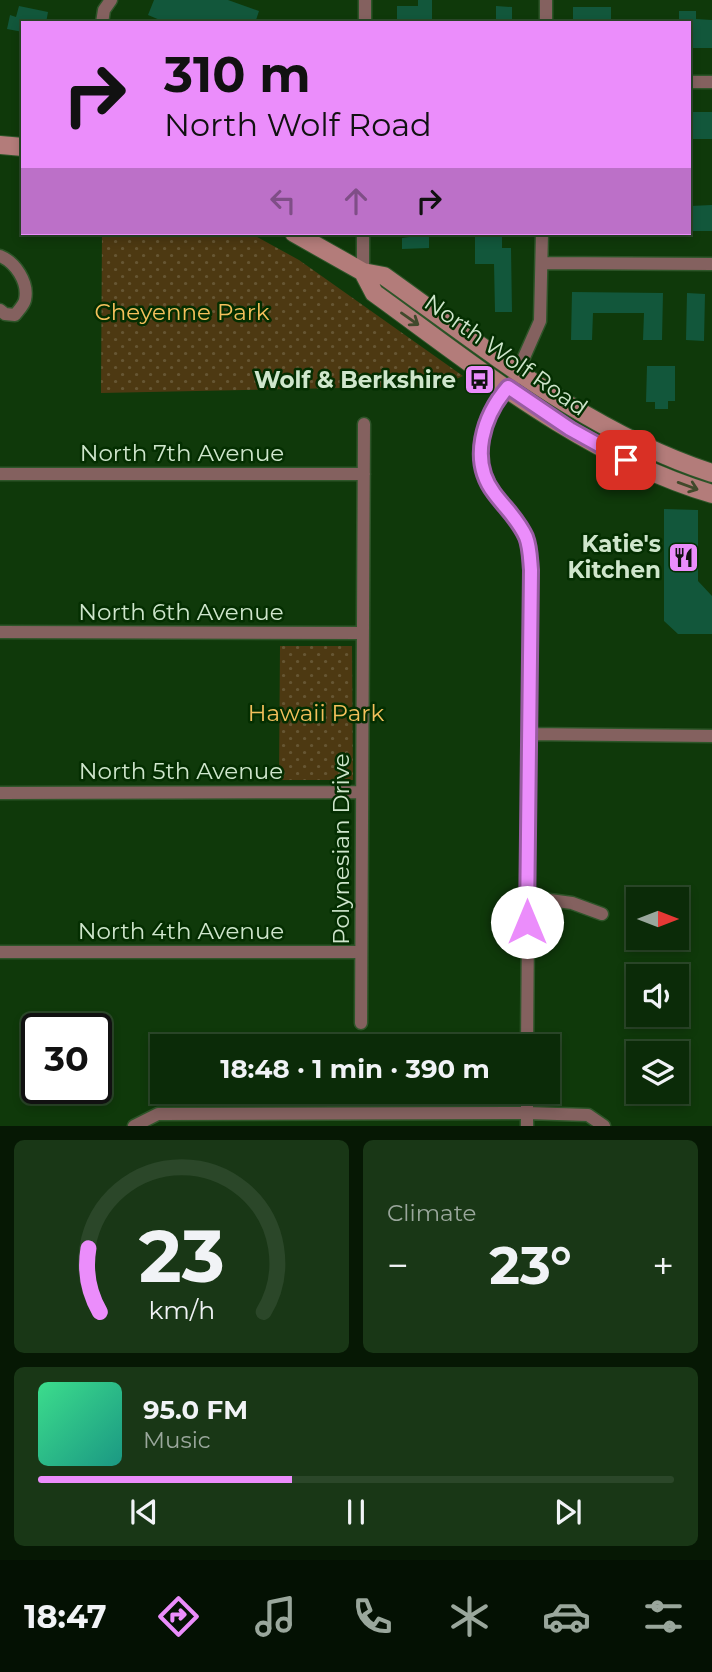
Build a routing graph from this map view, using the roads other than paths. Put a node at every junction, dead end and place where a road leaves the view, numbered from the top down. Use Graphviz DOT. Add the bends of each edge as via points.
graph roads {
  1 [pos="111,0"];
  2 [pos="365,0"];
  3 [pos="546,0"];
  4 [pos="102,21"];
  5 [pos="365,21"];
  6 [pos="546,21"];
  7 [pos="691,82"];
  8 [pos="712,82"];
  9 [pos="0,145"];
  10 [pos="21,147"];
  11 [pos="298,235"];
  12 [pos="363,235"];
  13 [pos="542,235"];
  14 [pos="0,256"];
  15 [pos="542,263"];
  16 [pos="712,264"];
  17 [pos="363,272"];
  18 [pos="0,310"];
  19 [pos="518,371"];
  20 [pos="508,387"];
  21 [pos="364,424"];
  22 [pos="712,473"];
  23 [pos="0,474"];
  24 [pos="364,474"];
  25 [pos="712,494"];
  26 [pos="0,632"];
  27 [pos="363,633"];
  28 [pos="529,734"];
  29 [pos="712,736"];
  30 [pos="362,792"];
  31 [pos="0,793"];
  32 [pos="527,897"];
  33 [pos="602,914"];
  34 [pos="0,952"];
  35 [pos="361,952"];
  36 [pos="361,1023"];
  37 [pos="527,1034"];
  38 [pos="527,1119"];
  39 [pos="158,1120"];
  40 [pos="134,1126"];
  41 [pos="604,1126"];
  1 -- 4 [label="street"];
  2 -- 5 [label="street"];
  3 -- 6 [label="street"];
  7 -- 8 [label="street"];
  9 -- 10 [label="main road"];
  11 -- 17 [label="main road, North Wolf Road"];
  12 -- 17 [label="street"];
  13 -- 15 [label="street"];
  14 -- 18 [label="street" via="15,265 25,286 25,301 15,315"];
  15 -- 16 [label="street"];
  15 -- 19 [label="street" via="540,321"];
  17 -- 19 [label="main road, North Wolf Road" via="384,276"];
  17 -- 20 [label="main road, North Wolf Road, one-way" via="374,293"];
  19 -- 20 [label="street"];
  19 -- 22 [label="main road, North Wolf Road" via="617,433"];
  20 -- 25 [label="main road, North Wolf Road, one-way" via="607,451"];
  20 -- 28 [label="street" via="485,423 482,466 492,491 516,518 527,540 531,570"];
  21 -- 24 [label="street, Polynesian Drive"];
  23 -- 24 [label="street, North 7th Avenue"];
  24 -- 27 [label="street, Polynesian Drive"];
  26 -- 27 [label="street, North 6th Avenue"];
  27 -- 30 [label="street, Polynesian Drive"];
  28 -- 29 [label="street"];
  28 -- 32 [label="street"];
  30 -- 31 [label="street, North 5th Avenue"];
  30 -- 35 [label="street, Polynesian Drive"];
  32 -- 33 [label="street" via="572,903"];
  32 -- 37 [label="street"];
  34 -- 35 [label="street, North 4th Avenue"];
  35 -- 36 [label="street, Polynesian Drive"];
  38 -- 39 [label="street"];
  38 -- 41 [label="street" via="588,1115"];
  39 -- 40 [label="street"];
}
